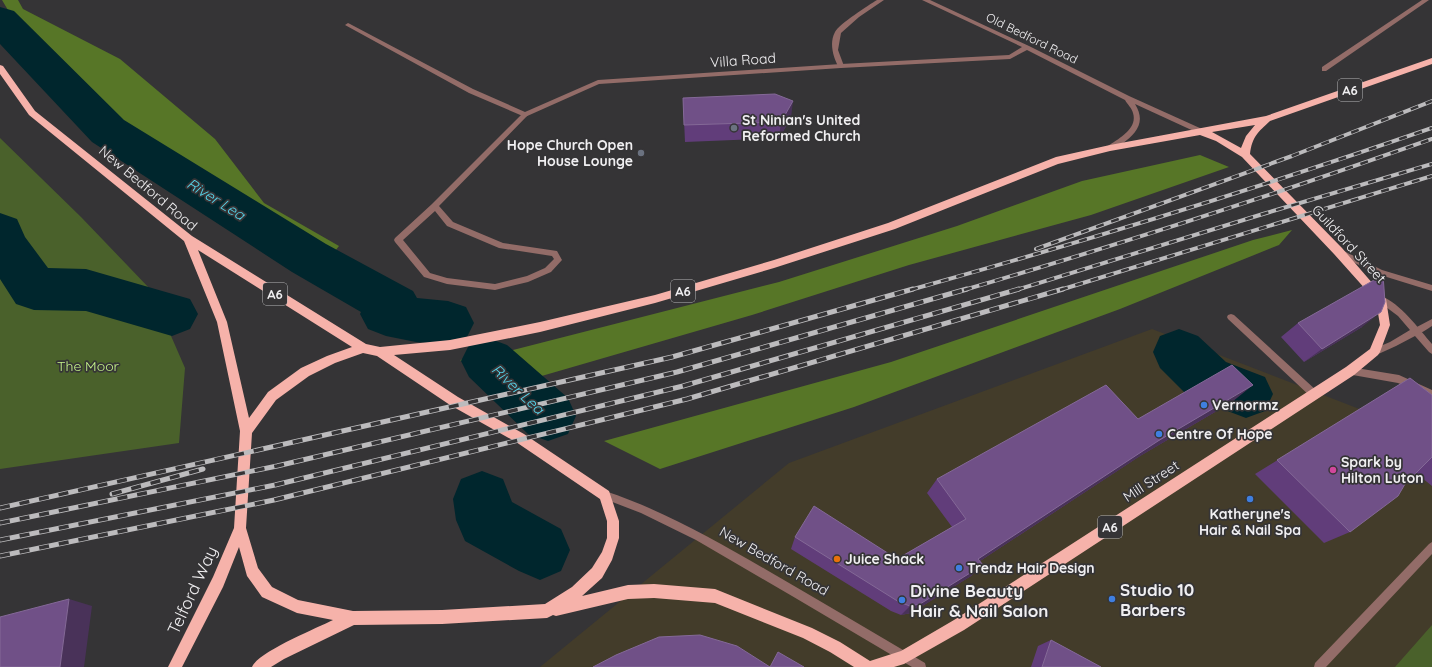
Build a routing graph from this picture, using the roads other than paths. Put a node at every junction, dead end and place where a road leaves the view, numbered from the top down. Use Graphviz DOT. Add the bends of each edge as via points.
graph roads {
  1 [pos="881,0"];
  2 [pos="925,0"];
  3 [pos="1426,0"];
  4 [pos="348,25"];
  5 [pos="1027,47"];
  6 [pos="1432,61"];
  7 [pos="841,66"];
  8 [pos="0,68"];
  9 [pos="1324,69"];
  10 [pos="1127,98"];
  11 [pos="525,116"];
  12 [pos="1268,119"];
  13 [pos="1200,131"];
  14 [pos="1110,148"];
  15 [pos="1245,156"];
  16 [pos="434,206"];
  17 [pos="188,239"];
  18 [pos="1338,251"];
  19 [pos="1432,288"];
  20 [pos="1381,298"];
  21 [pos="1231,317"];
  22 [pos="1432,322"];
  23 [pos="1416,331"];
  24 [pos="364,348"];
  25 [pos="1432,350"];
  26 [pos="380,352"];
  27 [pos="1374,352"];
  28 [pos="1350,371"];
  29 [pos="1314,394"];
  30 [pos="1432,394"];
  31 [pos="246,431"];
  32 [pos="604,495"];
  33 [pos="240,528"];
  34 [pos="1432,547"];
  35 [pos="547,611"];
  36 [pos="353,618"];
  37 [pos="904,657"];
  38 [pos="175,667"];
  39 [pos="259,667"];
  40 [pos="867,667"];
  41 [pos="871,667"];
  42 [pos="921,667"];
  43 [pos="1319,667"];
  1 -- 7 [label="street" via="838,32 835,50"];
  2 -- 5 [label="street, Old Bedford Road"];
  3 -- 9 [label="street"];
  4 -- 11 [label="street" via="471,91"];
  5 -- 7 [label="street, Villa Road" via="1010,57"];
  5 -- 10 [label="street, Old Bedford Road"];
  6 -- 12 [label="highway, A6"];
  7 -- 11 [label="street, Villa Road" via="598,82"];
  8 -- 17 [label="highway, New Bedford Road / A6" via="32,113"];
  10 -- 13 [label="street, Old Bedford Road"];
  10 -- 14 [label="street" via="1137,115 1135,129"];
  11 -- 16 [label="street, Villa Road"];
  12 -- 13 [label="highway, A6"];
  12 -- 15 [label="highway, A6" via="1252,132 1246,142"];
  13 -- 14 [label="highway, A6"];
  13 -- 15 [label="highway, Guildford Street" via="1219,139"];
  14 -- 26 [label="highway, A6" via="1056,161 883,228 655,299 450,346"];
  15 -- 18 [label="highway, Guildford Street"];
  16 -- 16 [label="street, Villa Road" via="450,224 502,246 554,253 558,260 548,270 528,279 495,287 447,281 428,275 398,240"];
  17 -- 24 [label="highway, A6"];
  17 -- 31 [label="highway, New Bedford Road / A6" via="222,322"];
  18 -- 19 [label="street" via="1380,272"];
  18 -- 20 [label="highway, Guildford Street"];
  20 -- 23 [label="street, Guildford Street" via="1402,314"];
  20 -- 27 [label="highway, Mill Street / A6" via="1385,325"];
  21 -- 29 [label="street"];
  22 -- 23 [label="street"];
  23 -- 25 [label="street, Guildford Street"];
  23 -- 27 [label="street"];
  24 -- 26 [label="highway"];
  24 -- 31 [label="highway" via="331,359 305,372 272,396"];
  26 -- 32 [label="highway" via="454,401 520,438"];
  27 -- 28 [label="highway, Mill Street / A6"];
  28 -- 29 [label="highway, Mill Street / A6"];
  28 -- 30 [label="street" via="1399,379"];
  29 -- 37 [label="highway, Mill Street / A6" via="959,625"];
  31 -- 33 [label="highway, New Bedford Road"];
  32 -- 35 [label="highway" via="613,521 613,538 607,555 587,583"];
  32 -- 37 [label="street, New Bedford Road" via="634,504 696,534"];
  33 -- 36 [label="highway" via="252,571 267,592 297,606"];
  33 -- 38 [label="highway, Telford Way" via="218,582"];
  34 -- 43 [label="street"];
  35 -- 36 [label="highway" via="442,617"];
  35 -- 40 [label="highway" via="628,592 654,591 715,596 807,633"];
  36 -- 39 [label="highway" via="279,654"];
  37 -- 41 [label="highway, Mill Street / A6"];
  37 -- 42 [label="street, New Bedford Road"];
}
